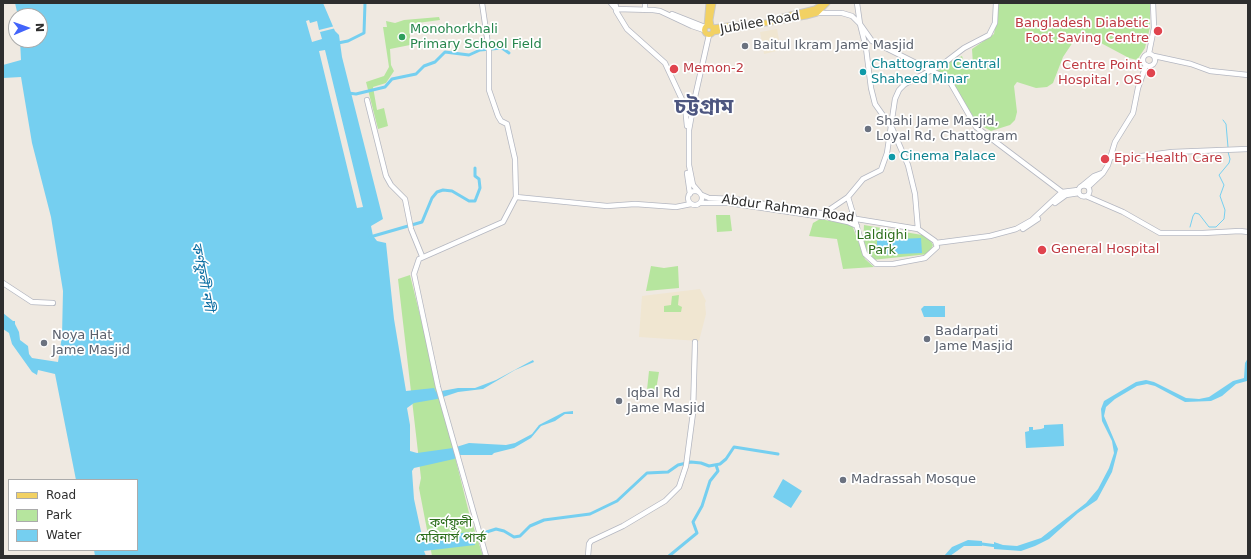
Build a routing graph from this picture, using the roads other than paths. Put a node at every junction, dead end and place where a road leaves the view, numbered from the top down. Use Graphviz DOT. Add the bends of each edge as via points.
graph roads {
  1 [pos="482,3"];
  2 [pos="709,3"];
  3 [pos="713,3"];
  4 [pos="823,3"];
  5 [pos="827,3"];
  6 [pos="857,3"];
  7 [pos="996,3"];
  8 [pos="1153,3"];
  9 [pos="614,5"];
  10 [pos="645,7"];
  11 [pos="817,13"];
  12 [pos="860,24"];
  13 [pos="709,30"];
  14 [pos="1149,53"];
  15 [pos="1155,58"];
  16 [pos="1146,65"];
  17 [pos="929,70"];
  18 [pos="1248,76"];
  19 [pos="367,100"];
  20 [pos="687,126"];
  21 [pos="892,128"];
  22 [pos="1248,149"];
  23 [pos="1111,157"];
  24 [pos="1086,186"];
  25 [pos="1078,192"];
  26 [pos="700,193"];
  27 [pos="1064,193"];
  28 [pos="690,194"];
  29 [pos="848,196"];
  30 [pos="1087,196"];
  31 [pos="516,197"];
  32 [pos="691,204"];
  33 [pos="701,204"];
  34 [pos="823,214"];
  35 [pos="854,219"];
  36 [pos="857,226"];
  37 [pos="918,229"];
  38 [pos="1248,231"];
  39 [pos="937,245"];
  40 [pos="422,256"];
  41 [pos="3,283"];
  42 [pos="53,303"];
  43 [pos="695,342"];
  44 [pos="486,556"];
  45 [pos="588,556"];
  1 -- 31 [label="main road" via="488,50 489,90 498,116 507,124 515,159"];
  2 -- 13 [label="main road"];
  3 -- 13 [label="main road"];
  4 -- 13 [label="main road" via="815,9 798,14"];
  5 -- 11 [label="main road, Jubilee Road"];
  6 -- 12 [label="main road"];
  7 -- 17 [label="main road" via="995,23 989,35 964,48 944,64"];
  8 -- 14 [label="main road" via="1154,28"];
  9 -- 10 [label="main road"];
  9 -- 20 [label="main road" via="628,29 665,63 686,111"];
  10 -- 13 [label="main road"];
  11 -- 12 [label="main road" via="842,13 852,16"];
  11 -- 13 [label="main road, Jubilee Road"];
  12 -- 17 [label="main road" via="872,41"];
  12 -- 21 [label="main road" via="866,48 870,88 875,104"];
  13 -- 20 [label="main road"];
  13 -- 26 [label="main road" via="689,135 690,175 693,185"];
  14 -- 15 [label="main road"];
  14 -- 16 [label="main road" via="1143,58"];
  15 -- 16 [label="main road" via="1152,65"];
  15 -- 18 [label="main road" via="1211,73"];
  16 -- 23 [label="main road" via="1133,113 1115,142"];
  17 -- 21 [label="main road" via="906,84 897,94"];
  17 -- 27 [label="main road" via="950,82 976,127"];
  19 -- 40 [label="main road" via="386,176 405,199 411,229"];
  20 -- 28 [label="main road" via="686,163"];
  21 -- 29 [label="main road" via="881,170 864,179"];
  21 -- 37 [label="main road" via="912,179"];
  22 -- 23 [label="main road"];
  23 -- 24 [label="main road" via="1103,173 1094,176"];
  24 -- 25 [label="main road"];
  24 -- 30 [label="main road" via="1090,192"];
  25 -- 27 [label="main road"];
  25 -- 30 [label="main road"];
  26 -- 28 [label="main road" via="693,191"];
  26 -- 33 [label="main road"];
  26 -- 34 [label="main road, Abdur Rahman Road" via="709,198 734,199"];
  27 -- 39 [label="main road" via="1032,220 1016,229"];
  28 -- 32 [label="main road" via="688,200"];
  29 -- 34 [label="main road"];
  29 -- 35 [label="main road"];
  30 -- 38 [label="main road" via="1123,212 1160,233"];
  31 -- 32 [label="main road" via="607,206 644,204 676,207"];
  31 -- 40 [label="main road" via="503,222"];
  32 -- 33 [label="main road"];
  33 -- 36 [label="main road" via="729,203 752,206 834,219"];
  34 -- 35 [label="main road, Abdur Rahman Road"];
  35 -- 36 [label="main road"];
  35 -- 37 [label="main road, Abdur Rahman Road"];
  36 -- 39 [label="main road" via="866,254 876,264 893,264 925,258"];
  37 -- 39 [label="main road, Abdur Rahman Road"];
  40 -- 44 [label="main road" via="414,274 438,387"];
  41 -- 42 [label="main road" via="32,302"];
  43 -- 45 [label="main road" via="693,413 686,466 679,487 665,501 591,542"];
}
